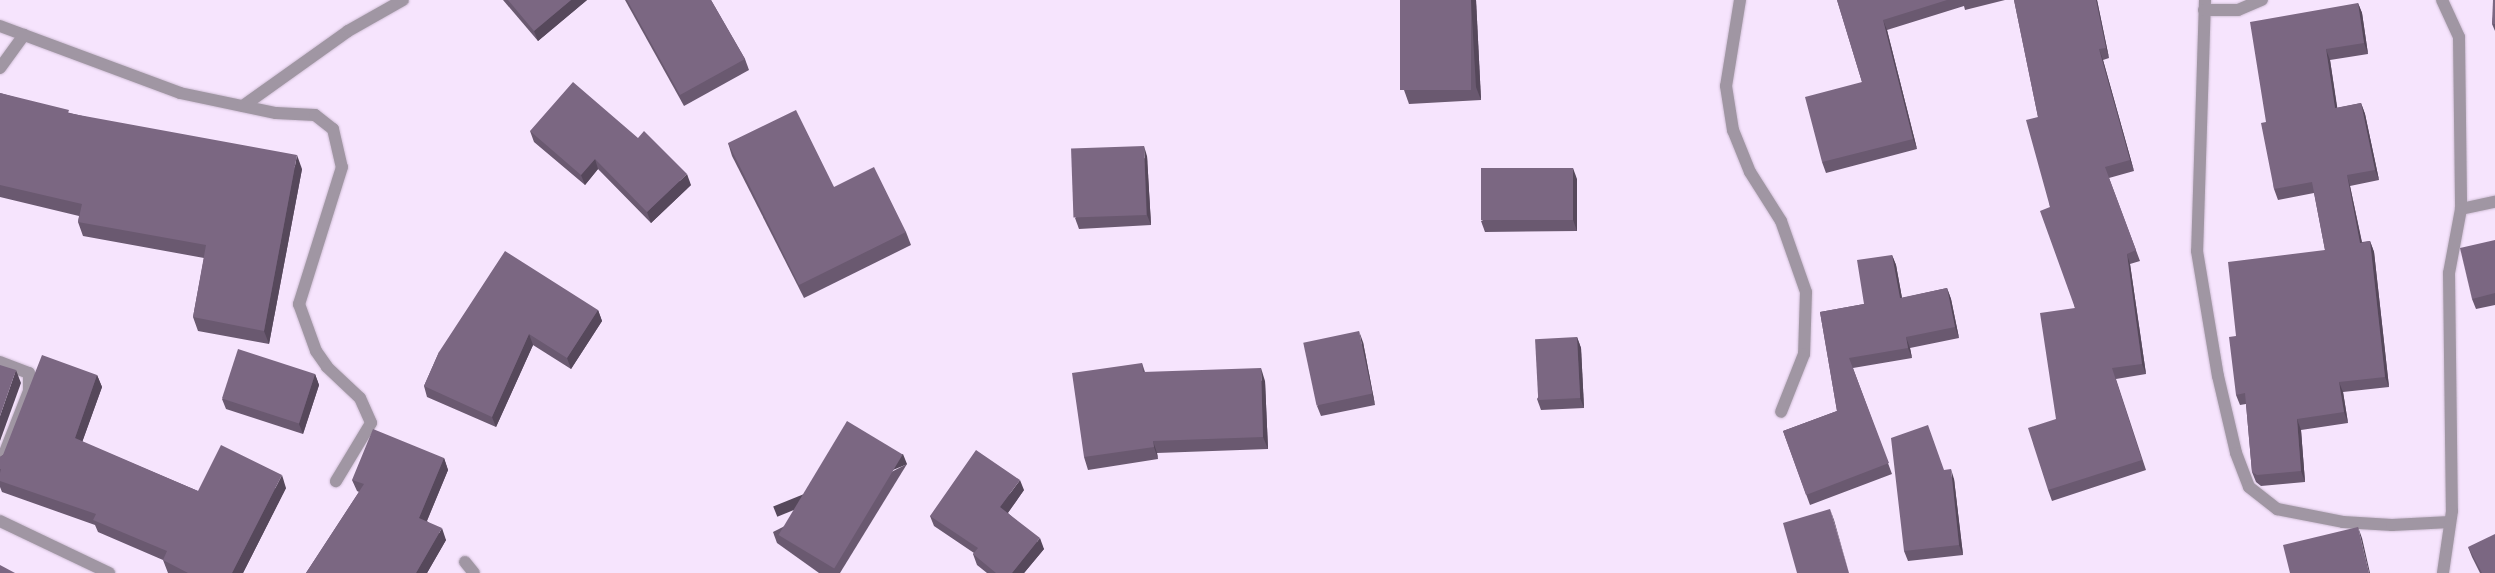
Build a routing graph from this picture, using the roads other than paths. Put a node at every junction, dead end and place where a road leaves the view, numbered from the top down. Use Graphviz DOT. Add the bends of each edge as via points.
graph roads {
  1 [pos="403,0"];
  2 [pos="1740,0"];
  3 [pos="2262,0"];
  4 [pos="2442,0"];
  5 [pos="2204,5"];
  6 [pos="0,26"];
  7 [pos="24,35"];
  8 [pos="0,68"];
  9 [pos="243,106"];
  10 [pos="2495,202"];
  11 [pos="2461,209"];
  12 [pos="0,362"];
  13 [pos="1781,412"];
  14 [pos="0,466"];
  15 [pos="336,481"];
  16 [pos="0,521"];
  17 [pos="2450,522"];
  18 [pos="77,557"];
  19 [pos="465,562"];
  20 [pos="83,573"];
  21 [pos="109,573"];
  22 [pos="474,573"];
  23 [pos="2443,573"];
  1 -- 9 [label="street" via="348,31"];
  2 -- 13 [label="street" via="1726,86 1732,130 1750,172 1781,221 1806,292 1804,354"];
  3 -- 5 [label="street" via="2238,10"];
  4 -- 11 [label="street" via="2459,37"];
  5 -- 17 [label="street" via="2197,251 2218,376 2236,454 2249,487 2277,509 2343,522 2392,525"];
  6 -- 7 [label="street"];
  7 -- 8 [label="street"];
  7 -- 9 [label="street" via="180,93"];
  9 -- 15 [label="street" via="276,113 314,115 333,129 342,167 299,304 316,351 327,367 360,398 371,423"];
  10 -- 11 [label="street"];
  11 -- 17 [label="street" via="2449,272"];
  12 -- 14 [label="street" via="28,373 29,391"];
  16 -- 18 [label="street"];
  17 -- 23 [label="street"];
  18 -- 20 [label="street"];
  18 -- 21 [label="street"];
  19 -- 22 [label="street"];
}
